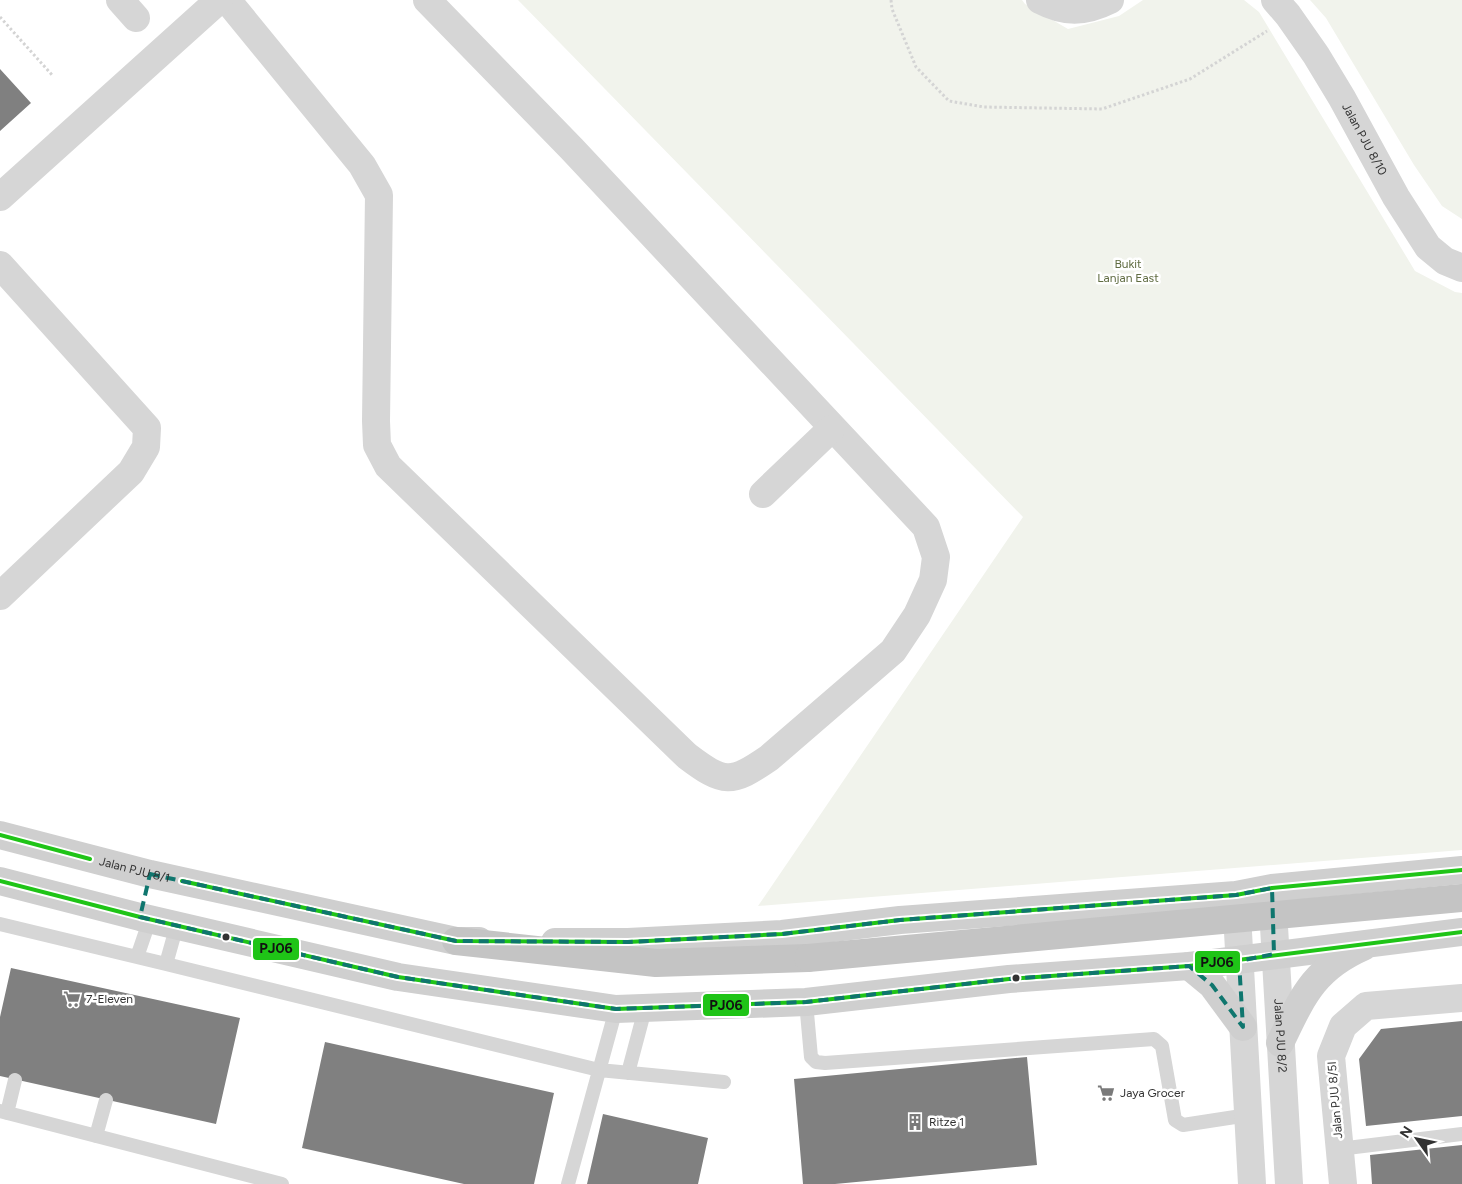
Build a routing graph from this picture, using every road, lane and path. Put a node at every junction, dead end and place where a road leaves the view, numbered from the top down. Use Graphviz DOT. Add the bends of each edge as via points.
graph roads {
  1 [pos="219,0"];
  2 [pos="227,0"];
  3 [pos="427,0"];
  4 [pos="891,0"];
  5 [pos="1040,0"];
  6 [pos="1110,0"];
  7 [pos="1282,7"];
  8 [pos="0,17"];
  9 [pos="53,76"];
  10 [pos="0,197"];
  11 [pos="0,265"];
  12 [pos="1462,268"];
  13 [pos="831,428"];
  14 [pos="763,494"];
  15 [pos="0,596"];
  16 [pos="0,835"];
  17 [pos="1462,870"];
  18 [pos="150,874"];
  19 [pos="0,881"];
  20 [pos="1272,888"];
  21 [pos="1236,895"];
  22 [pos="1462,898"];
  23 [pos="145,918"];
  24 [pos="0,925"];
  25 [pos="177,925"];
  26 [pos="1462,932"];
  27 [pos="456,941"];
  28 [pos="1376,942"];
  29 [pos="1274,954"];
  30 [pos="136,957"];
  31 [pos="1239,961"];
  32 [pos="166,964"];
  33 [pos="1189,966"];
  34 [pos="1462,998"];
  35 [pos="806,1002"];
  36 [pos="616,1009"];
  37 [pos="645,1009"];
  38 [pos="1243,1027"];
  39 [pos="1280,1043"];
  40 [pos="599,1070"];
  41 [pos="628,1073"];
  42 [pos="15,1080"];
  43 [pos="724,1082"];
  44 [pos="106,1100"];
  45 [pos="3,1112"];
  46 [pos="1248,1115"];
  47 [pos="1462,1134"];
  48 [pos="96,1136"];
  49 [pos="1339,1149"];
  50 [pos="282,1184"];
  51 [pos="568,1184"];
  52 [pos="1252,1184"];
  53 [pos="1289,1184"];
  54 [pos="1343,1184"];
  1 -- 10 [label="street"];
  2 -- 13 [label="street" via="362,165 379,196 376,421 377,445 388,466 687,756 707,772 726,779 746,773 769,758 893,651 917,615 933,580 936,557 926,527"];
  3 -- 13 [label="street" via="572,149"];
  4 -- 7 [label="path" via="916,67 949,100 984,108 1021,109 1102,109 1190,79 1256,40"];
  5 -- 6 [label="street" via="1056,9 1078,10"];
  7 -- 12 [label="street, Jalan PJU 8/10" via="1342,98 1396,198 1428,246 1444,261"];
  8 -- 9 [label="path"];
  11 -- 15 [label="street" via="147,428 146,447 131,472"];
  13 -- 14 [label="street"];
  16 -- 18 [label="main road, Jalan PJU 8/1"];
  17 -- 20 [label="main road, Jalan PJU 8/1"];
  18 -- 23 [label="main road"];
  18 -- 27 [label="main road, Jalan PJU 8/1"];
  19 -- 23 [label="main road"];
  20 -- 21 [label="main road, Jalan PJU 8/1"];
  20 -- 29 [label="street, Jalan PJU 8/2"];
  21 -- 27 [label="main road, Jalan PJU 8/1" via="900,920 782,934 628,942"];
  21 -- 31 [label="street"];
  22 -- 27 [label="highway, bridge" via="808,958 656,964"];
  23 -- 25 [label="main road"];
  23 -- 30 [label="lane"];
  24 -- 30 [label="lane"];
  25 -- 32 [label="lane"];
  25 -- 36 [label="main road" via="398,977"];
  26 -- 28 [label="main road"];
  28 -- 29 [label="main road"];
  28 -- 39 [label="main road" via="1348,954 1320,974 1304,995"];
  29 -- 31 [label="main road"];
  29 -- 39 [label="street, Jalan PJU 8/2"];
  30 -- 32 [label="lane"];
  31 -- 33 [label="main road"];
  31 -- 38 [label="street"];
  32 -- 40 [label="lane"];
  33 -- 35 [label="main road" via="1009,979"];
  33 -- 38 [label="main road" via="1212,985"];
  34 -- 49 [label="street, Jalan PJU 8/5I" via="1366,1006 1343,1026 1331,1056"];
  35 -- 37 [label="main road"];
  35 -- 46 [label="lane" via="812,1057 816,1062 1154,1039 1162,1046 1175,1120 1183,1125"];
  36 -- 37 [label="main road"];
  36 -- 40 [label="lane"];
  37 -- 41 [label="lane"];
  38 -- 46 [label="street"];
  39 -- 53 [label="street, Jalan PJU 8/2"];
  40 -- 41 [label="lane"];
  40 -- 51 [label="lane"];
  41 -- 43 [label="lane"];
  42 -- 45 [label="lane"];
  44 -- 48 [label="lane"];
  45 -- 48 [label="lane"];
  46 -- 52 [label="street"];
  47 -- 49 [label="lane"];
  48 -- 50 [label="lane"];
  49 -- 54 [label="street, Jalan PJU 8/5I"];
}
